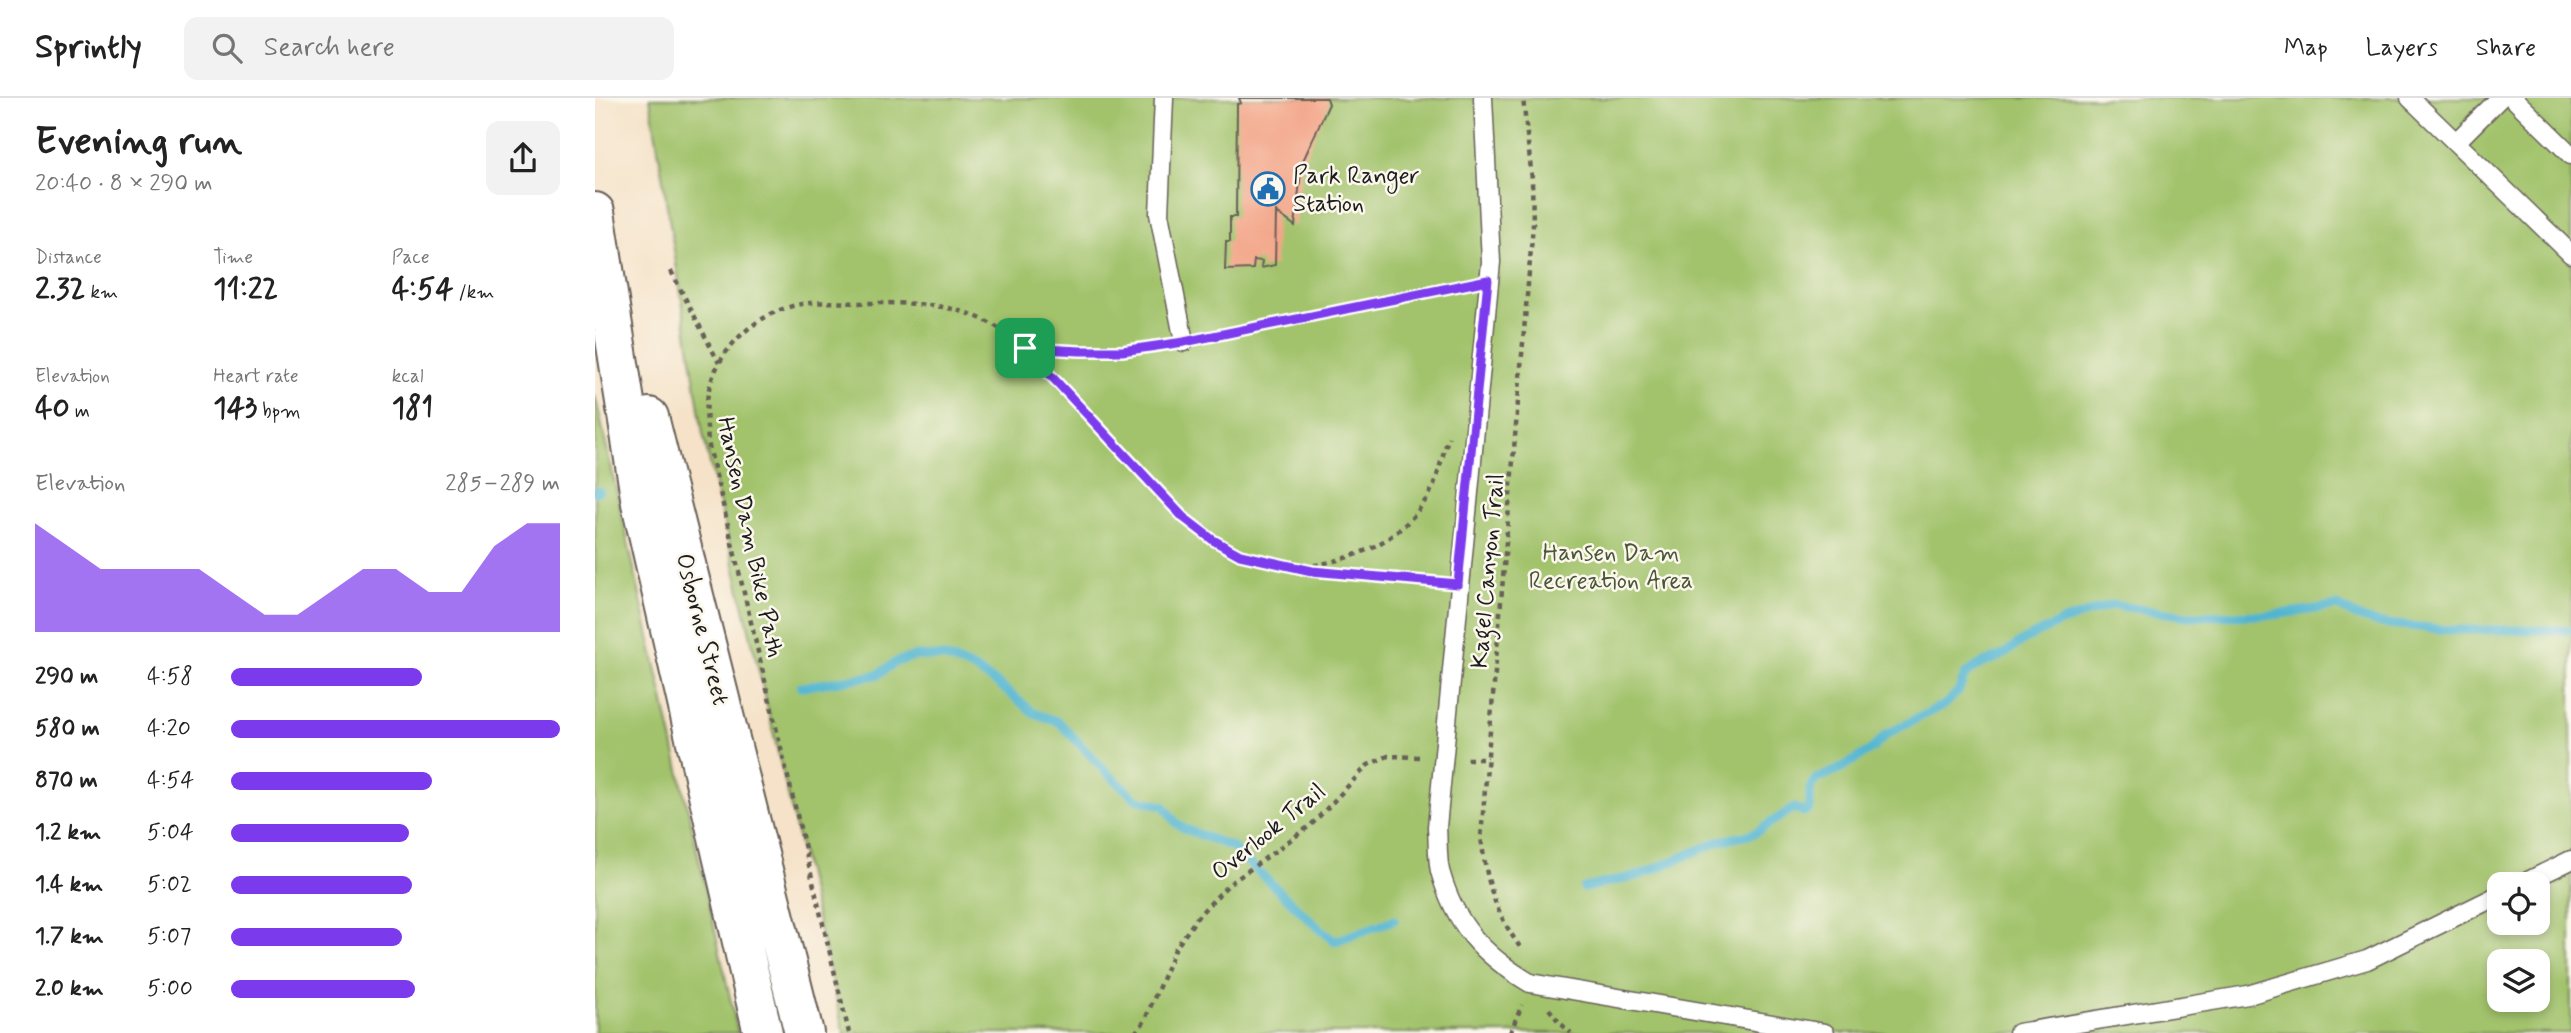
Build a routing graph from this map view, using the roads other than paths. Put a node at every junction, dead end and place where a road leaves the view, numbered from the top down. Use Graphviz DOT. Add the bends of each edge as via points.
graph roads {
  1 [pos="1164,98"];
  2 [pos="1483,98"];
  3 [pos="2410,98"];
  4 [pos="2500,98"];
  5 [pos="2513,98"];
  6 [pos="2456,142"];
  7 [pos="2571,155"];
  8 [pos="596,219"];
  9 [pos="2571,254"];
  10 [pos="1184,342"];
  11 [pos="2571,860"];
  12 [pos="2546,872"];
  13 [pos="2487,901"];
  14 [pos="763,1033"];
  15 [pos="804,1033"];
  16 [pos="1825,1033"];
  17 [pos="2018,1033"];
  1 -- 10 [label="lane" via="1159,214"];
  2 -- 16 [label="lane" via="1491,262 1437,827 1440,869 1455,912 1484,949 1530,983"];
  3 -- 6 [label="lane"];
  4 -- 6 [label="lane"];
  5 -- 7 [label="lane"];
  6 -- 9 [label="lane"];
  8 -- 14 [label="main road, Osborne Street" via="641,503"];
  8 -- 15 [label="main road, Osborne Street" via="670,494"];
  11 -- 12 [label="lane"];
  13 -- 17 [label="lane" via="2367,960 2248,995"];
}
